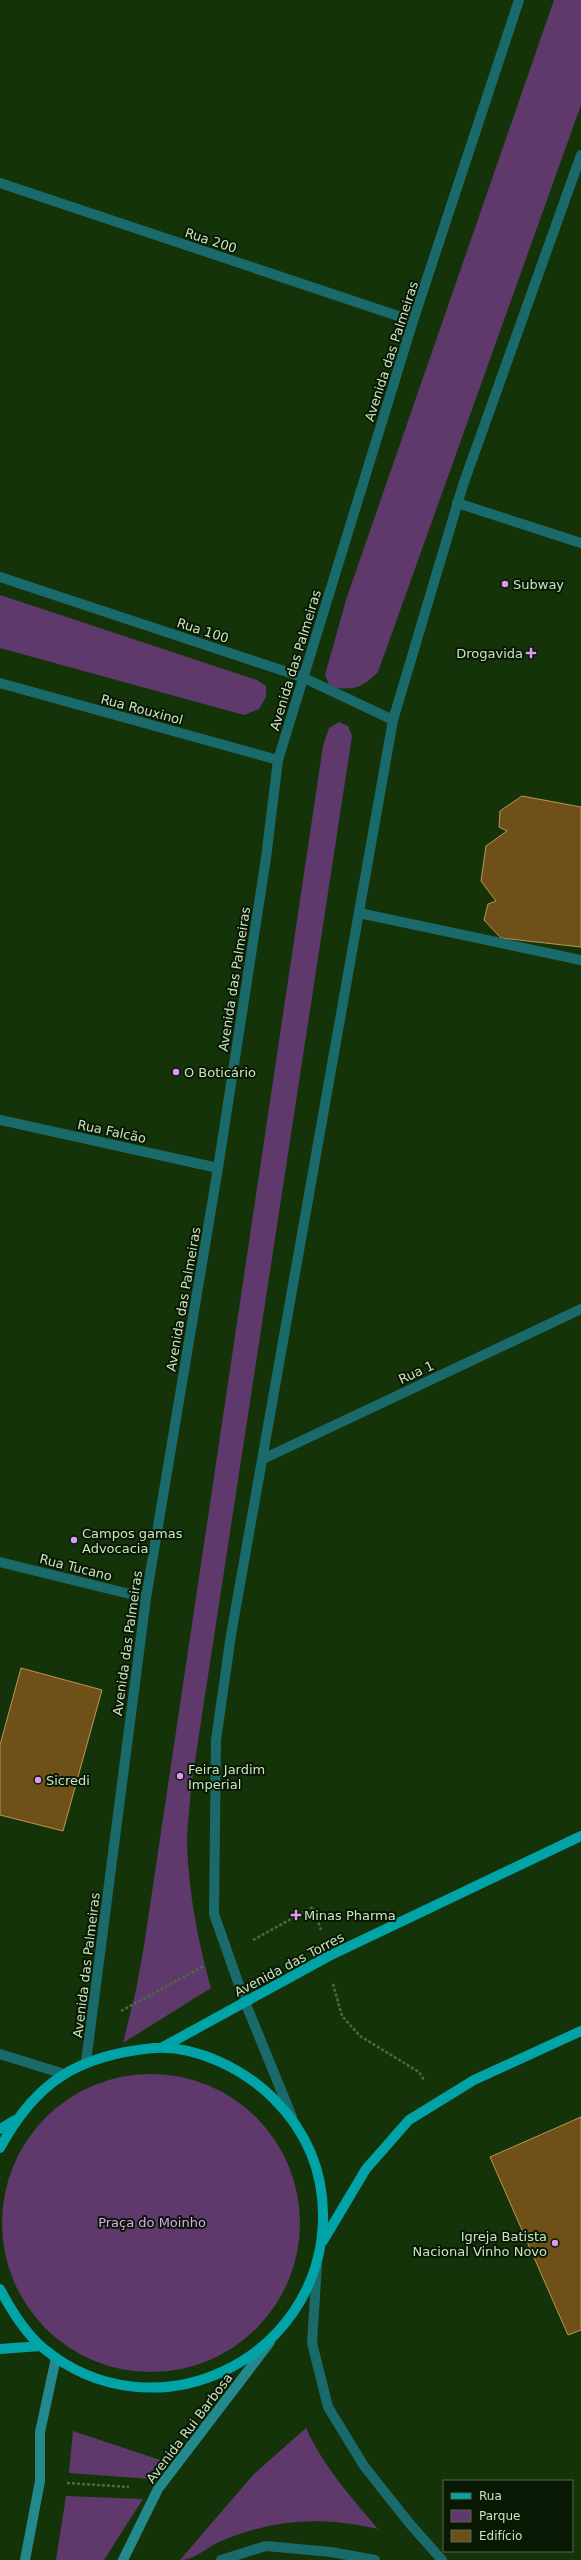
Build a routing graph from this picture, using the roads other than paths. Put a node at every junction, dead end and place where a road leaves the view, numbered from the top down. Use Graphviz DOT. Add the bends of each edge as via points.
graph roads {
  1 [pos="519,0"];
  2 [pos="581,155"];
  3 [pos="0,183"];
  4 [pos="413,321"];
  5 [pos="457,503"];
  6 [pos="581,543"];
  7 [pos="0,577"];
  8 [pos="302,677"];
  9 [pos="0,683"];
  10 [pos="393,720"];
  11 [pos="278,760"];
  12 [pos="359,913"];
  13 [pos="581,960"];
  14 [pos="0,1120"];
  15 [pos="218,1168"];
  16 [pos="581,1309"];
  17 [pos="263,1459"];
  18 [pos="0,1562"];
  19 [pos="146,1598"];
  20 [pos="581,1836"];
  21 [pos="245,2002"];
  22 [pos="581,2031"];
  23 [pos="164,2047"];
  24 [pos="0,2054"];
  25 [pos="86,2062"];
  26 [pos="64,2074"];
  27 [pos="292,2117"];
  28 [pos="15,2120"];
  29 [pos="0,2129"];
  30 [pos="0,2148"];
  31 [pos="322,2243"];
  32 [pos="317,2266"];
  33 [pos="0,2289"];
  34 [pos="273,2339"];
  35 [pos="41,2346"];
  36 [pos="0,2349"];
  37 [pos="56,2358"];
  38 [pos="26,2560"];
  39 [pos="123,2560"];
  40 [pos="221,2560"];
  41 [pos="375,2560"];
  42 [pos="442,2560"];
  1 -- 4 [label="street, Avenida das Palmeiras"];
  2 -- 5 [label="street"];
  3 -- 4 [label="street, Rua 200"];
  4 -- 8 [label="street, Avenida das Palmeiras"];
  5 -- 6 [label="street"];
  5 -- 10 [label="street"];
  7 -- 8 [label="street, Rua 100"];
  8 -- 10 [label="street, Rua 100"];
  8 -- 11 [label="street, Avenida das Palmeiras"];
  9 -- 11 [label="street, Rua Rouxinol"];
  10 -- 12 [label="street"];
  11 -- 15 [label="street, Avenida das Palmeiras" via="266,858"];
  12 -- 13 [label="street"];
  12 -- 17 [label="street"];
  14 -- 15 [label="street, Rua Falcão"];
  15 -- 19 [label="street, Avenida das Palmeiras"];
  16 -- 17 [label="street, Rua 1"];
  17 -- 21 [label="street" via="231,1635 216,1740 214,1914"];
  18 -- 19 [label="street, Rua Tucano"];
  19 -- 25 [label="street, Avenida das Palmeiras"];
  20 -- 21 [label="main road, Avenida das Torres" via="329,1956"];
  21 -- 23 [label="main road, Avenida das Torres"];
  21 -- 27 [label="street"];
  22 -- 31 [label="main road" via="474,2080 409,2120 366,2169"];
  23 -- 25 [label="main road" via="124,2051"];
  23 -- 27 [label="main road" via="213,2058 257,2082"];
  24 -- 26 [label="street"];
  25 -- 26 [label="main road"];
  26 -- 28 [label="main road" via="37,2094"];
  27 -- 31 [label="main road" via="313,2156 323,2198"];
  28 -- 29 [label="main road"];
  28 -- 30 [label="main road"];
  31 -- 32 [label="main road"];
  32 -- 34 [label="main road" via="300,2305"];
  32 -- 42 [label="street" via="312,2343 328,2407 364,2466"];
  33 -- 35 [label="main road" via="14,2315"];
  34 -- 37 [label="main road" via="242,2363 228,2370 206,2380 168,2388 128,2387 91,2376"];
  34 -- 39 [label="main road, Avenida Rui Barbosa" via="158,2489"];
  35 -- 36 [label="main road"];
  35 -- 37 [label="main road"];
  37 -- 38 [label="main road" via="40,2432 40,2481"];
  40 -- 41 [label="street" via="266,2546 331,2552"];
}
